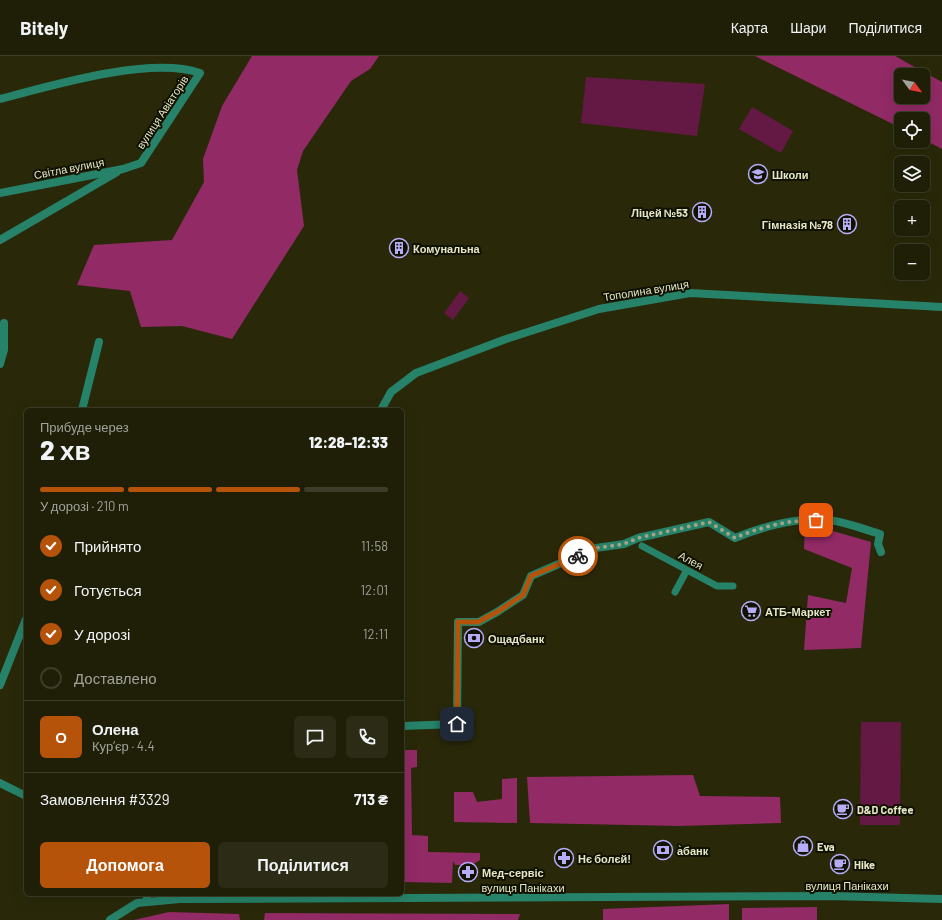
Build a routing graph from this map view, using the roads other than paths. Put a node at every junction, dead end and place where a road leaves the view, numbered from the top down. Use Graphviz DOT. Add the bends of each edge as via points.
graph roads {
  1 [pos="0,100"];
  2 [pos="142,163"];
  3 [pos="123,169"];
  4 [pos="0,193"];
  5 [pos="0,240"];
  6 [pos="942,307"];
  7 [pos="4,323"];
  8 [pos="99,342"];
  9 [pos="0,364"];
  10 [pos="82,408"];
  11 [pos="382,408"];
  12 [pos="642,546"];
  13 [pos="881,552"];
  14 [pos="687,570"];
  15 [pos="733,586"];
  16 [pos="675,592"];
  17 [pos="24,624"];
  18 [pos="0,685"];
  19 [pos="404,726"];
  20 [pos="0,783"];
  21 [pos="24,795"];
  22 [pos="383,896"];
  23 [pos="147,897"];
  24 [pos="234,897"];
  25 [pos="942,899"];
  26 [pos="110,920"];
  1 -- 2 [label="street, вулиця Авіаторів" via="118,68 173,65 186,66 200,73"];
  2 -- 3 [label="street, Світла вулиця"];
  3 -- 4 [label="street, Світла вулиця"];
  3 -- 5 [label="street"];
  6 -- 11 [label="street, Тополина вулиця" via="690,293 599,309 506,339 416,373 391,392"];
  7 -- 9 [label="street" via="4,350"];
  8 -- 10 [label="street"];
  12 -- 14 [label="street, Алея"];
  13 -- 19 [label="street" via="878,544 880,534 829,520 804,520 752,530 735,538 709,522 638,538 624,544 596,548 531,576 523,595 497,612 478,622 458,622 457,724"];
  14 -- 15 [label="street, Алея" via="717,586"];
  14 -- 16 [label="street"];
  17 -- 18 [label="street"];
  20 -- 21 [label="street"];
  22 -- 24 [label="street, вулиця Панікахи"];
  22 -- 25 [label="street, вулиця Панікахи" via="857,896"];
  23 -- 24 [label="street, вулиця Панікахи"];
  23 -- 26 [label="street, вулиця Панікахи"];
}
